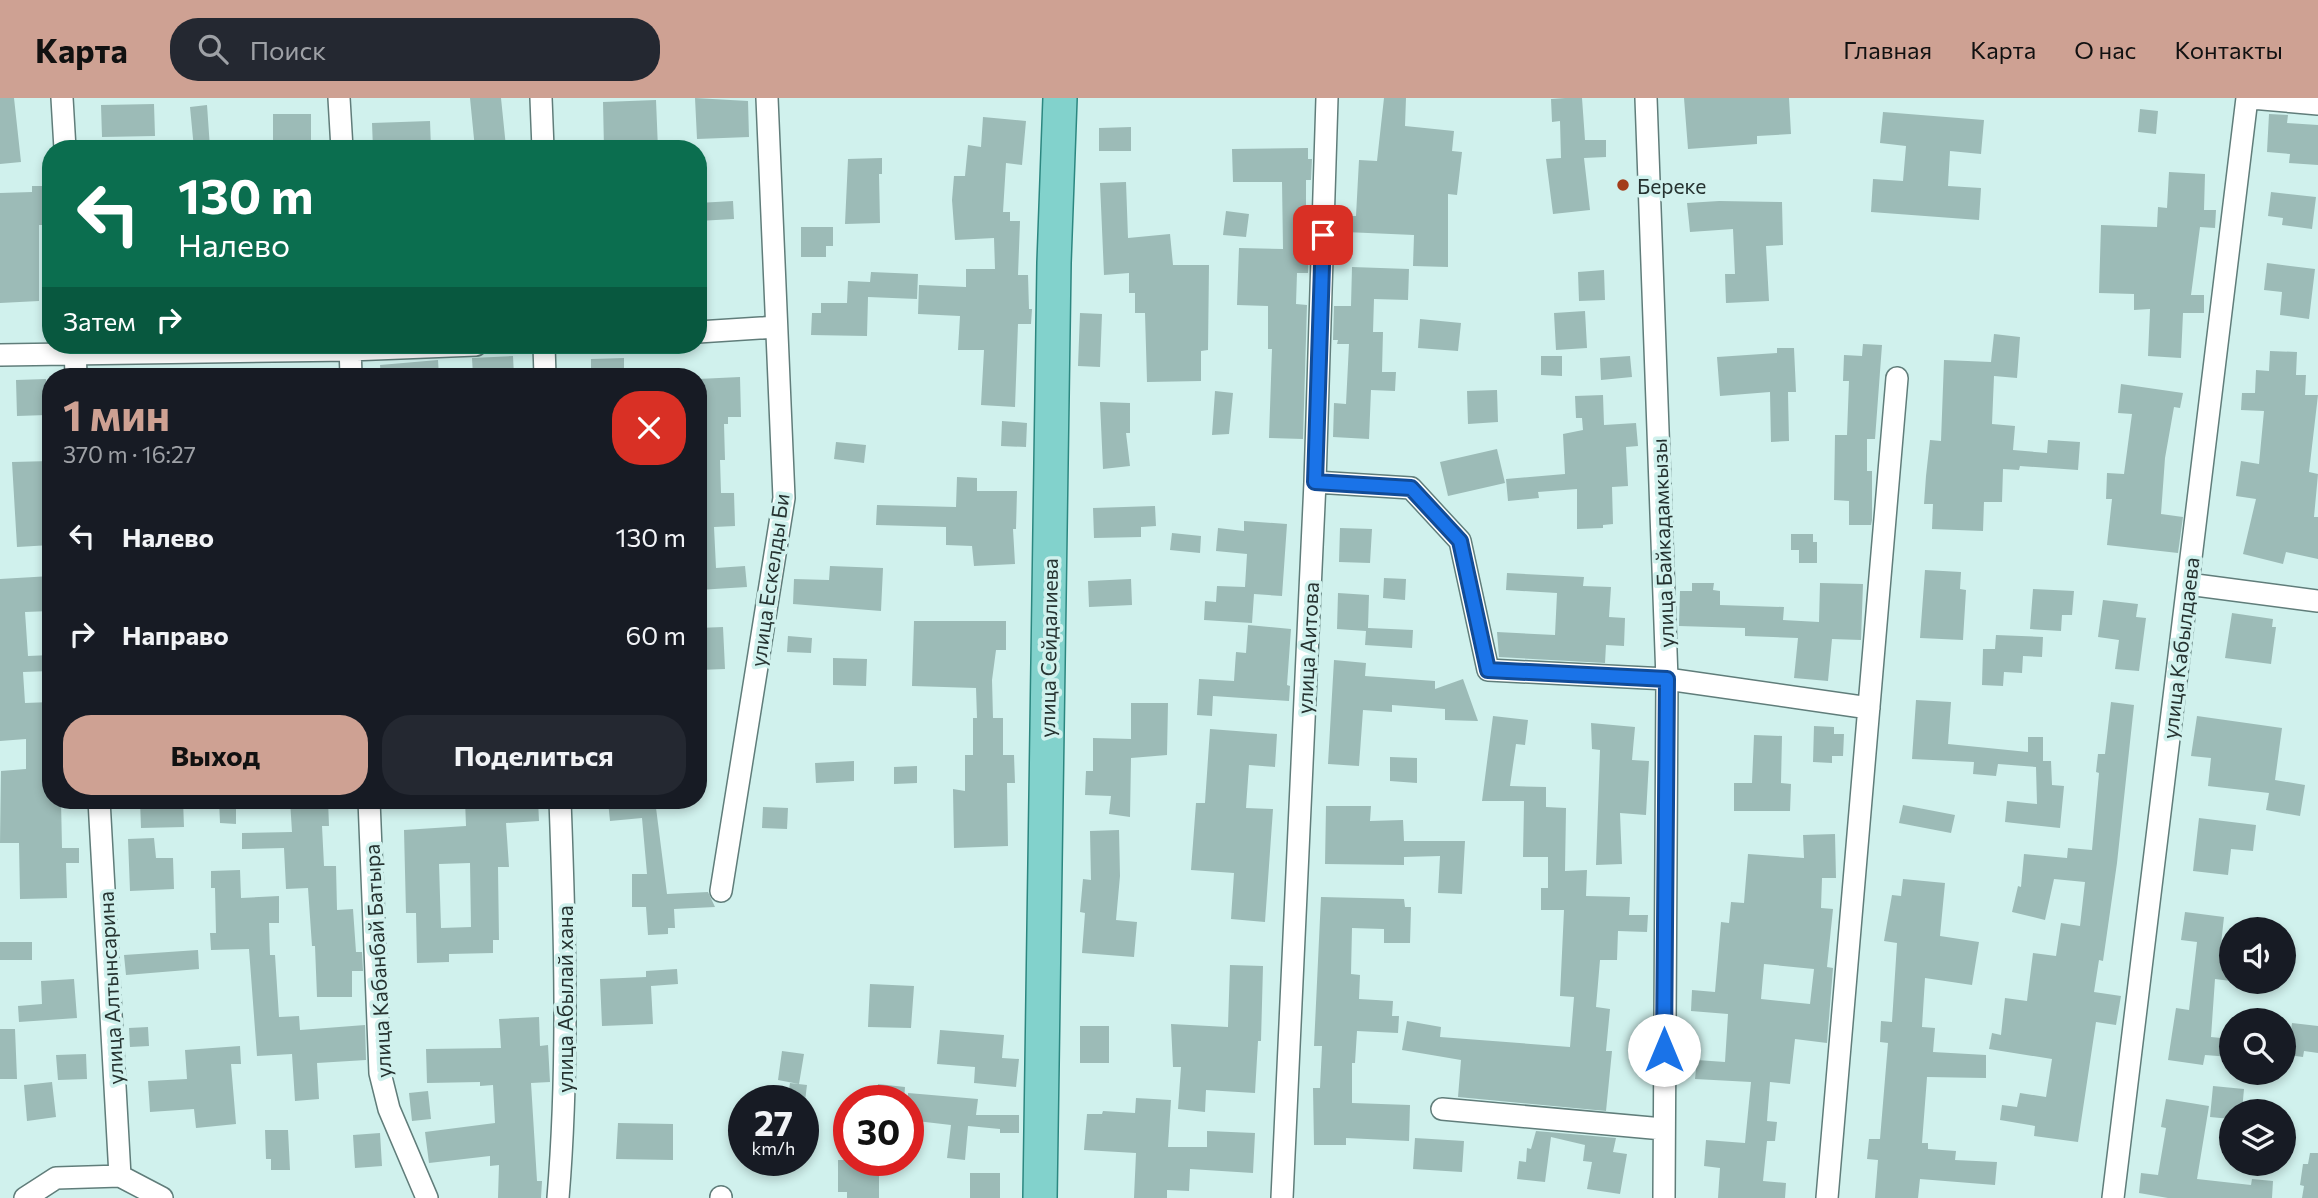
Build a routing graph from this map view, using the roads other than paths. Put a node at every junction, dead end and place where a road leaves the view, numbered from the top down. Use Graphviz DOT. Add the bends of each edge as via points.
graph roads {
  1 [pos="62,98"];
  2 [pos="340,98"];
  3 [pos="541,98"];
  4 [pos="767,98"];
  5 [pos="1060,98"];
  6 [pos="1328,98"];
  7 [pos="1646,98"];
  8 [pos="2249,98"];
  9 [pos="2318,104"];
  10 [pos="64,140"];
  11 [pos="342,140"];
  12 [pos="543,140"];
  13 [pos="776,327"];
  14 [pos="707,331"];
  15 [pos="42,351"];
  16 [pos="0,355"];
  17 [pos="1897,378"];
  18 [pos="1315,482"];
  19 [pos="2188,584"];
  20 [pos="2318,601"];
  21 [pos="1667,679"];
  22 [pos="1869,708"];
  23 [pos="100,809"];
  24 [pos="369,809"];
  25 [pos="560,809"];
  26 [pos="721,891"];
  27 [pos="1442,1109"];
  28 [pos="1663,1129"];
  29 [pos="120,1177"];
  30 [pos="24,1198"];
  31 [pos="162,1198"];
  32 [pos="427,1198"];
  33 [pos="558,1198"];
  34 [pos="1040,1198"];
  35 [pos="1282,1198"];
  36 [pos="1664,1198"];
  37 [pos="1827,1198"];
  38 [pos="2113,1198"];
  1 -- 10 [label="street"];
  2 -- 11 [label="street"];
  3 -- 12 [label="street"];
  4 -- 13 [label="street, улица Ескелды Би"];
  5 -- 34 [label="main road, улица Сейдалиева"];
  6 -- 18 [label="street, улица Аитова"];
  7 -- 21 [label="street, улица Байкадамкызы"];
  8 -- 9 [label="street"];
  8 -- 19 [label="street, улица Кабылдаева"];
  13 -- 14 [label="street"];
  13 -- 26 [label="street, улица Ескелды Би" via="784,498"];
  15 -- 16 [label="street"];
  17 -- 22 [label="street"];
  18 -- 21 [label="street" via="1411,488 1460,541 1488,670"];
  18 -- 35 [label="street, улица Аитова"];
  19 -- 20 [label="street"];
  19 -- 38 [label="street, улица Кабылдаева"];
  21 -- 22 [label="street"];
  21 -- 28 [label="street, улица Байкадамкызы"];
  22 -- 37 [label="street"];
  23 -- 29 [label="street, улица Алтынсарина"];
  24 -- 32 [label="street, улица Кабанбай Батыра" via="380,1073 389,1109"];
  25 -- 33 [label="street, улица Абылай хана" via="565,1116"];
  27 -- 28 [label="street"];
  28 -- 36 [label="street, улица Байкадамкызы"];
  29 -- 30 [label="street" via="56,1178"];
  29 -- 31 [label="street"];
}
